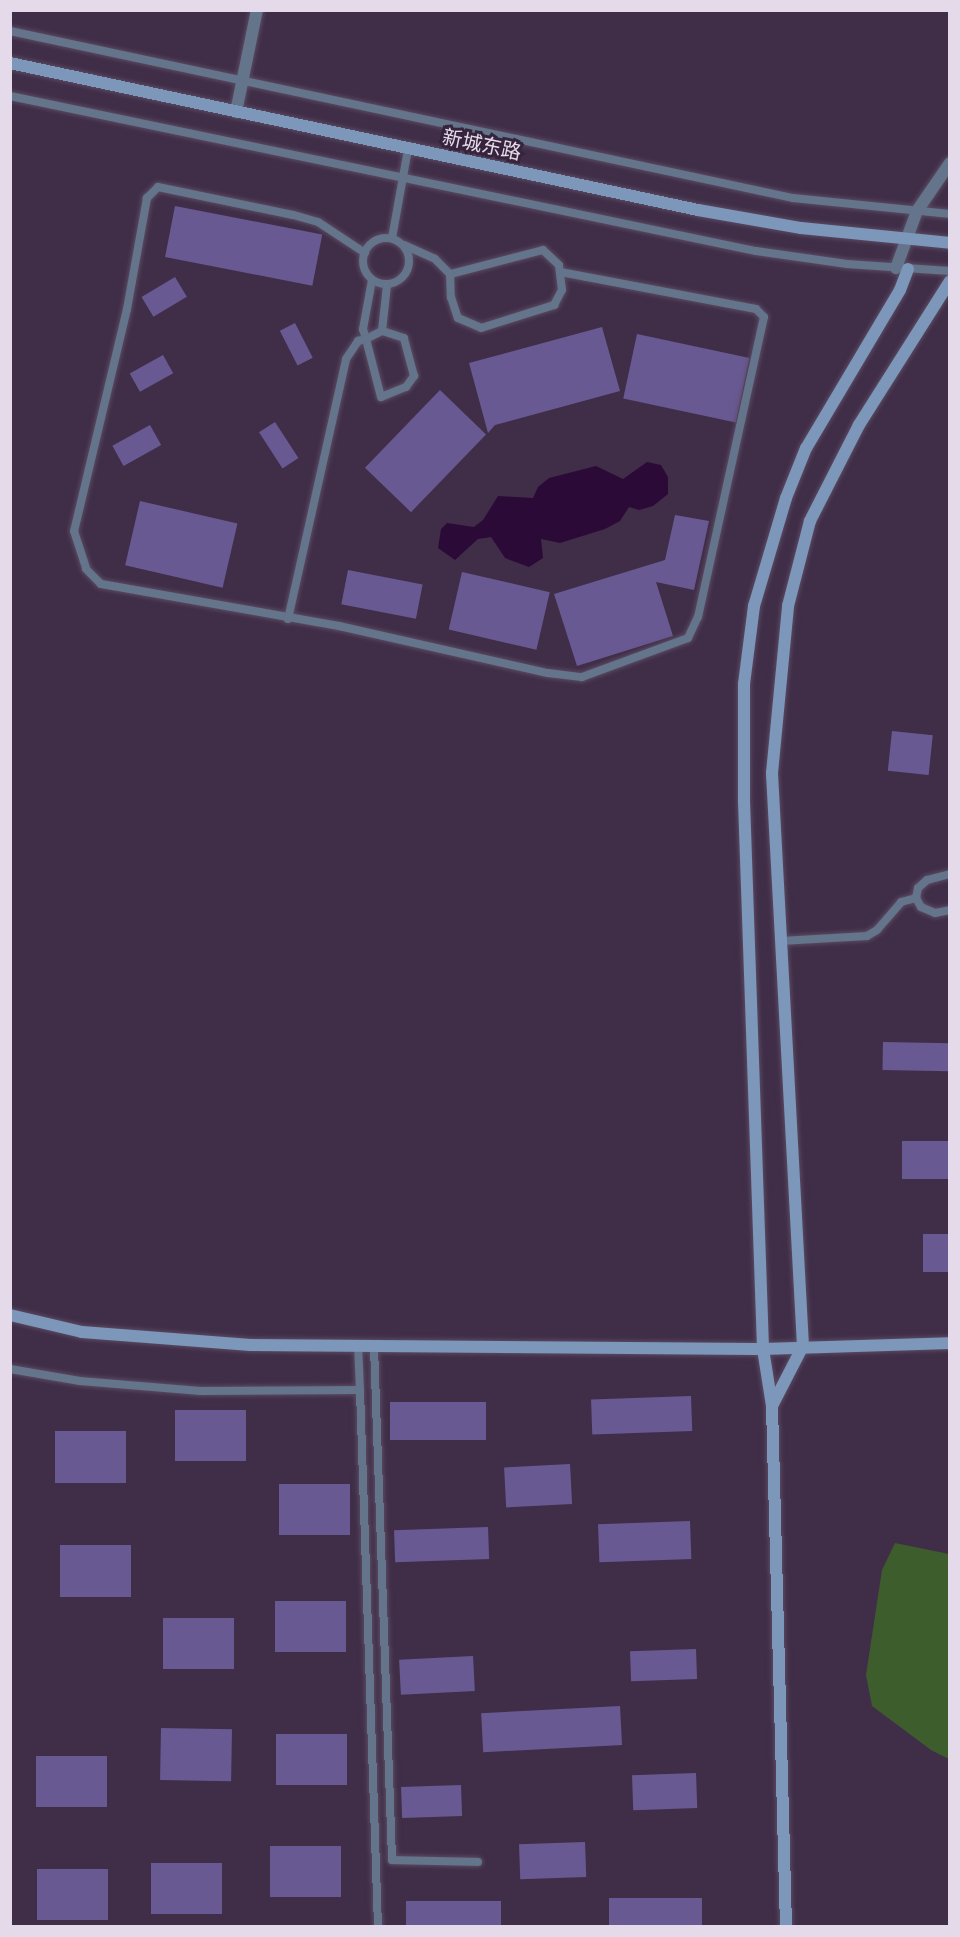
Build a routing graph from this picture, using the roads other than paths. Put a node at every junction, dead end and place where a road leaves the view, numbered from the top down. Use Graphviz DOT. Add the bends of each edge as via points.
graph roads {
  1 [pos="257,10"];
  2 [pos="10,32"];
  3 [pos="10,63"];
  4 [pos="243,82"];
  5 [pos="10,96"];
  6 [pos="236,112"];
  7 [pos="408,148"];
  8 [pos="950,163"];
  9 [pos="400,178"];
  10 [pos="917,211"];
  11 [pos="950,214"];
  12 [pos="392,238"];
  13 [pos="904,239"];
  14 [pos="950,243"];
  15 [pos="404,245"];
  16 [pos="365,253"];
  17 [pos="902,268"];
  18 [pos="560,272"];
  19 [pos="950,272"];
  20 [pos="450,274"];
  21 [pos="372,280"];
  22 [pos="950,281"];
  23 [pos="387,285"];
  24 [pos="382,332"];
  25 [pos="366,339"];
  26 [pos="288,619"];
  27 [pos="950,874"];
  28 [pos="916,898"];
  29 [pos="950,910"];
  30 [pos="781,941"];
  31 [pos="10,1315"];
  32 [pos="950,1343"];
  33 [pos="358,1345"];
  34 [pos="374,1346"];
  35 [pos="804,1346"];
  36 [pos="763,1349"];
  37 [pos="10,1369"];
  38 [pos="360,1390"];
  39 [pos="772,1407"];
  40 [pos="478,1862"];
  41 [pos="378,1926"];
  42 [pos="786,1926"];
  1 -- 4 [label="street"];
  2 -- 4 [label="lane"];
  3 -- 6 [label="main road, 新城东路"];
  4 -- 6 [label="street"];
  4 -- 10 [label="lane" via="793,198"];
  5 -- 9 [label="lane"];
  6 -- 7 [label="main road, 新城东路"];
  7 -- 9 [label="lane"];
  7 -- 13 [label="main road, 新城东路" via="698,210"];
  8 -- 10 [label="street"];
  9 -- 12 [label="lane"];
  9 -- 17 [label="lane" via="756,251"];
  10 -- 11 [label="lane"];
  10 -- 13 [label="street"];
  12 -- 15 [label="lane"];
  12 -- 16 [label="lane" via="379,239"];
  13 -- 14 [label="main road, 新城东路"];
  13 -- 17 [label="street"];
  15 -- 20 [label="lane" via="435,259"];
  15 -- 23 [label="lane" via="410,257 409,270 400,281"];
  16 -- 21 [label="lane" via="365,272"];
  16 -- 26 [label="lane" via="318,222 158,187 147,198 127,309 74,531 86,569 101,584"];
  17 -- 19 [label="lane"];
  17 -- 36 [label="main road" via="900,290 806,448 786,498 754,606 744,684 744,801"];
  18 -- 20 [label="lane" via="559,265 543,250"];
  18 -- 20 [label="lane" via="562,290 555,304 481,328 458,318 451,297"];
  18 -- 26 [label="lane" via="756,309 764,317 698,617 688,638 582,677 548,673 339,626"];
  21 -- 23 [label="lane"];
  21 -- 25 [label="lane" via="363,329"];
  22 -- 30 [label="main road" via="859,425 810,521 794,585 777,689 772,774"];
  23 -- 24 [label="lane"];
  24 -- 25 [label="lane"];
  24 -- 25 [label="lane" via="404,338 414,376 405,387 381,397"];
  25 -- 26 [label="lane" via="358,341 346,358"];
  27 -- 28 [label="lane" via="927,880 918,888"];
  28 -- 29 [label="lane" via="921,907 935,913"];
  28 -- 30 [label="lane" via="901,902 867,936"];
  30 -- 35 [label="main road"];
  31 -- 33 [label="main road" via="82,1332 250,1345"];
  32 -- 35 [label="main road"];
  33 -- 34 [label="main road"];
  33 -- 38 [label="lane"];
  34 -- 36 [label="main road"];
  34 -- 40 [label="lane" via="392,1860"];
  35 -- 36 [label="main road"];
  35 -- 39 [label="main road"];
  36 -- 39 [label="main road"];
  37 -- 38 [label="lane" via="80,1381 201,1391"];
  38 -- 41 [label="lane"];
  39 -- 42 [label="main road"];
}
